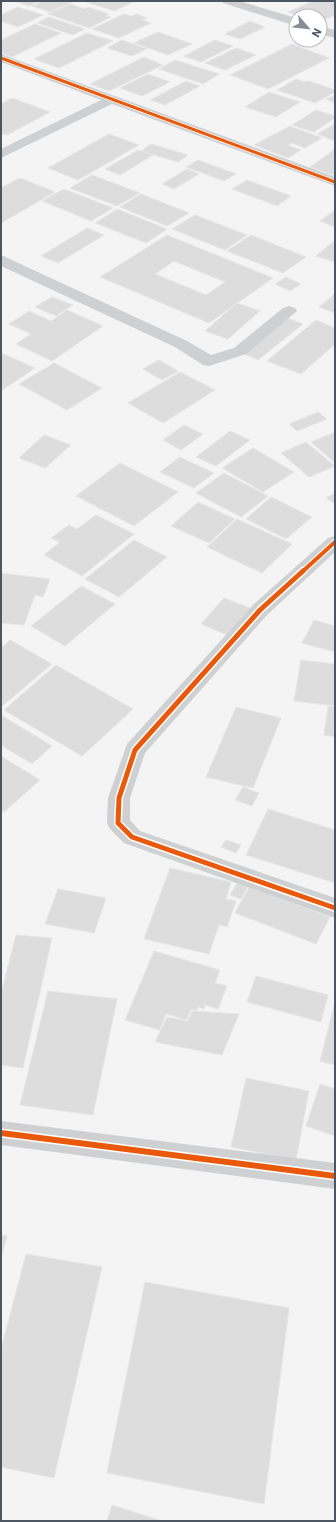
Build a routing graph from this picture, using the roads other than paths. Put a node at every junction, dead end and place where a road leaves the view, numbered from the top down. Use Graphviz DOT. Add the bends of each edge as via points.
graph roads {
  1 [pos="227,1"];
  2 [pos="288,20"];
  3 [pos="1,58"];
  4 [pos="112,100"];
  5 [pos="1,154"];
  6 [pos="335,182"];
  7 [pos="1,260"];
  8 [pos="289,311"];
  9 [pos="335,542"];
  10 [pos="335,908"];
  11 [pos="1,1133"];
  12 [pos="335,1176"];
  1 -- 2 [label="street"];
  3 -- 4 [label="street"];
  4 -- 5 [label="street"];
  4 -- 6 [label="street"];
  7 -- 8 [label="street" via="181,344 209,361 240,350"];
  9 -- 10 [label="street" via="260,610 135,750 119,798 118,823 132,837"];
  11 -- 12 [label="street"];
}
